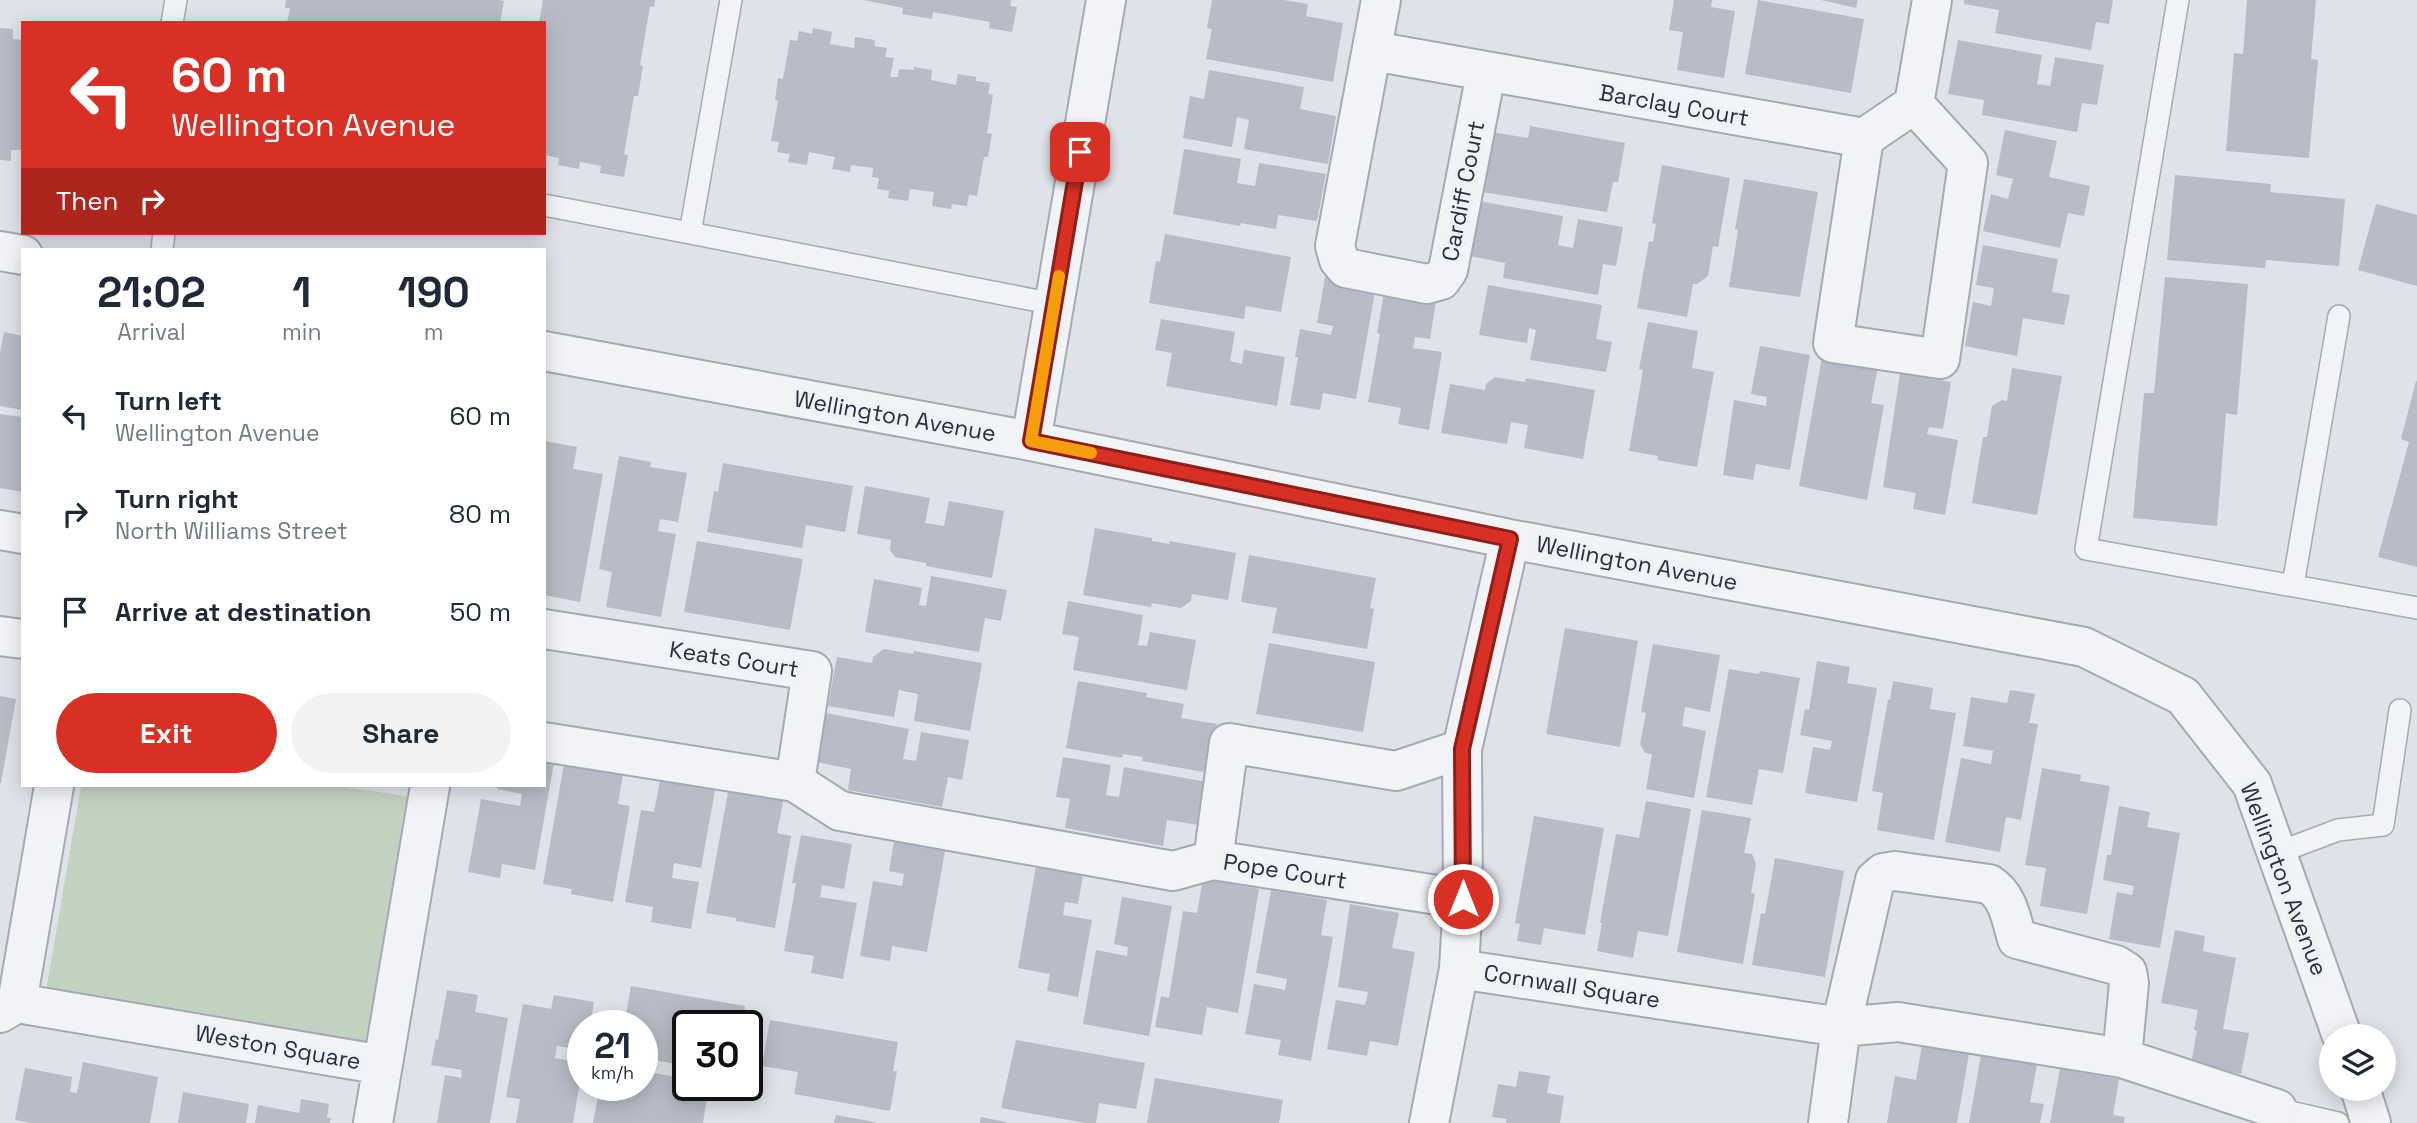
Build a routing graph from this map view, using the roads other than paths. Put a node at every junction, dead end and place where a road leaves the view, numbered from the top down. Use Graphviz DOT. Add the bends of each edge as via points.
graph roads {
  1 [pos="176,0"];
  2 [pos="731,0"];
  3 [pos="1106,0"];
  4 [pos="1381,0"];
  5 [pos="1932,0"];
  6 [pos="2178,0"];
  7 [pos="172,21"];
  8 [pos="1373,51"];
  9 [pos="1486,73"];
  10 [pos="1914,104"];
  11 [pos="1864,138"];
  12 [pos="546,205"];
  13 [pos="690,233"];
  14 [pos="0,251"];
  15 [pos="21,255"];
  16 [pos="1054,304"];
  17 [pos="2339,316"];
  18 [pos="546,351"];
  19 [pos="1031,441"];
  20 [pos="0,530"];
  21 [pos="21,534"];
  22 [pos="1510,539"];
  23 [pos="2292,585"];
  24 [pos="2417,608"];
  25 [pos="546,629"];
  26 [pos="0,636"];
  27 [pos="21,639"];
  28 [pos="2400,710"];
  29 [pos="546,742"];
  30 [pos="1462,749"];
  31 [pos="795,782"];
  32 [pos="54,787"];
  33 [pos="430,787"];
  34 [pos="2277,853"];
  35 [pos="1213,860"];
  36 [pos="1463,899"];
  37 [pos="1459,969"];
  38 [pos="9,1008"];
  39 [pos="2338,1024"];
  40 [pos="1841,1027"];
  41 [pos="2122,1058"];
  42 [pos="383,1065"];
  43 [pos="2364,1101"];
  44 [pos="2277,1109"];
  45 [pos="373,1123"];
  46 [pos="1429,1123"];
  47 [pos="1828,1123"];
  48 [pos="2338,1123"];
  49 [pos="2371,1123"];
  1 -- 7 [label="lane"];
  2 -- 13 [label="lane"];
  3 -- 16 [label="street"];
  4 -- 8 [label="street"];
  5 -- 10 [label="street"];
  6 -- 23 [label="lane" via="2085,549"];
  8 -- 9 [label="street, Barclay Court"];
  8 -- 9 [label="street, Cardiff Court" via="1335,246 1346,268 1427,284 1441,281 1448,270"];
  9 -- 11 [label="street, Barclay Court"];
  10 -- 11 [label="street"];
  10 -- 11 [label="street" via="1968,163 1940,359 1833,343"];
  12 -- 13 [label="lane"];
  13 -- 16 [label="lane"];
  14 -- 15 [label="street"];
  16 -- 19 [label="street"];
  17 -- 23 [label="lane"];
  18 -- 19 [label="street, Wellington Avenue"];
  19 -- 22 [label="street, Wellington Avenue"];
  20 -- 21 [label="street"];
  22 -- 30 [label="street"];
  22 -- 34 [label="street, Wellington Avenue" via="2084,647 2183,696 2252,784"];
  23 -- 24 [label="lane"];
  25 -- 31 [label="street, Keats Court" via="812,671"];
  26 -- 27 [label="street"];
  28 -- 34 [label="lane" via="2384,825 2338,830"];
  29 -- 31 [label="street"];
  30 -- 35 [label="street, Pope Court" via="1396,771 1229,743"];
  30 -- 36 [label="street"];
  31 -- 35 [label="street" via="840,811 1173,871"];
  32 -- 38 [label="street, Weston Square"];
  33 -- 42 [label="street, Weston Square"];
  34 -- 39 [label="street, Wellington Avenue"];
  35 -- 36 [label="street, Pope Court"];
  36 -- 37 [label="street"];
  37 -- 40 [label="street, Cornwall Square"];
  37 -- 46 [label="street, Cornwall Square"];
  38 -- 42 [label="street, Weston Square"];
  40 -- 41 [label="street, Cornwall Square" via="1898,1022"];
  40 -- 41 [label="street" via="1875,880 1895,871 1989,884 2005,898 2017,939 2116,965 2127,972"];
  40 -- 47 [label="street"];
  41 -- 44 [label="street, Cornwall Square"];
  42 -- 45 [label="street"];
  43 -- 49 [label="street"];
  44 -- 48 [label="lane, Cornwall Square"];
}
